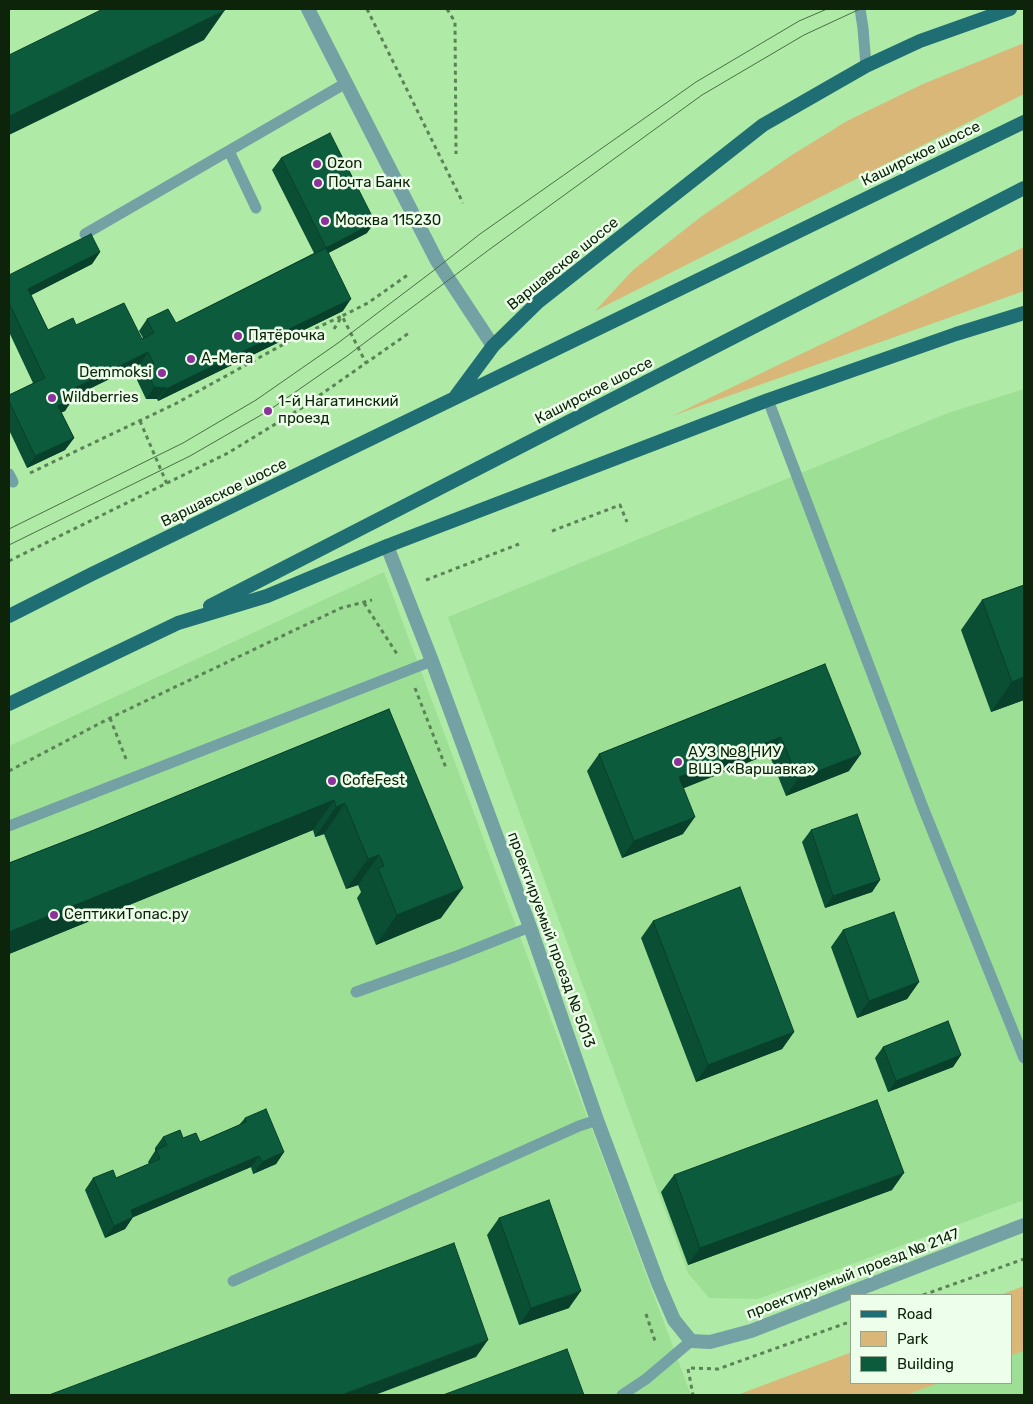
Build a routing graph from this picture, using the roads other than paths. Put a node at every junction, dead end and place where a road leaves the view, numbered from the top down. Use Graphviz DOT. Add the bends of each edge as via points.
graph roads {
  1 [pos="308,9"];
  2 [pos="860,9"];
  3 [pos="1010,9"];
  4 [pos="866,66"];
  5 [pos="346,83"];
  6 [pos="1024,122"];
  7 [pos="229,151"];
  8 [pos="1024,188"];
  9 [pos="256,208"];
  10 [pos="86,234"];
  11 [pos="1024,313"];
  12 [pos="493,346"];
  13 [pos="454,399"];
  14 [pos="768,400"];
  15 [pos="387,546"];
  16 [pos="9,616"];
  17 [pos="178,623"];
  18 [pos="432,661"];
  19 [pos="9,704"];
  20 [pos="9,826"];
  21 [pos="530,927"];
  22 [pos="356,992"];
  23 [pos="1024,1058"];
  24 [pos="597,1120"];
  25 [pos="1024,1225"];
  26 [pos="233,1281"];
  27 [pos="691,1341"];
  28 [pos="622,1395"];
  1 -- 5 [label="street"];
  2 -- 4 [label="lane"];
  3 -- 4 [label="main road, Варшавское шоссе" via="920,41"];
  4 -- 12 [label="main road, Варшавское шоссе" via="763,125 538,302"];
  5 -- 7 [label="lane"];
  5 -- 12 [label="street" via="437,261"];
  6 -- 13 [label="main road, Каширское шоссе"];
  7 -- 9 [label="lane"];
  7 -- 10 [label="lane"];
  8 -- 17 [label="main road, Каширское шоссе"];
  11 -- 14 [label="main road"];
  12 -- 13 [label="main road, Варшавское шоссе"];
  13 -- 16 [label="main road, Варшавское шоссе"];
  14 -- 15 [label="main road"];
  14 -- 23 [label="lane" via="919,796"];
  15 -- 17 [label="main road" via="267,596"];
  15 -- 18 [label="street, проектируемый проезд № 5013"];
  17 -- 19 [label="main road"];
  18 -- 20 [label="lane"];
  18 -- 21 [label="street, проектируемый проезд № 5013"];
  21 -- 22 [label="lane"];
  21 -- 24 [label="street, проектируемый проезд № 5013"];
  24 -- 26 [label="lane"];
  24 -- 27 [label="street, проектируемый проезд № 5013" via="658,1283 674,1320"];
  25 -- 27 [label="street, проектируемый проезд № 2147" via="751,1331 710,1342"];
  27 -- 28 [label="lane" via="646,1380"];
}
